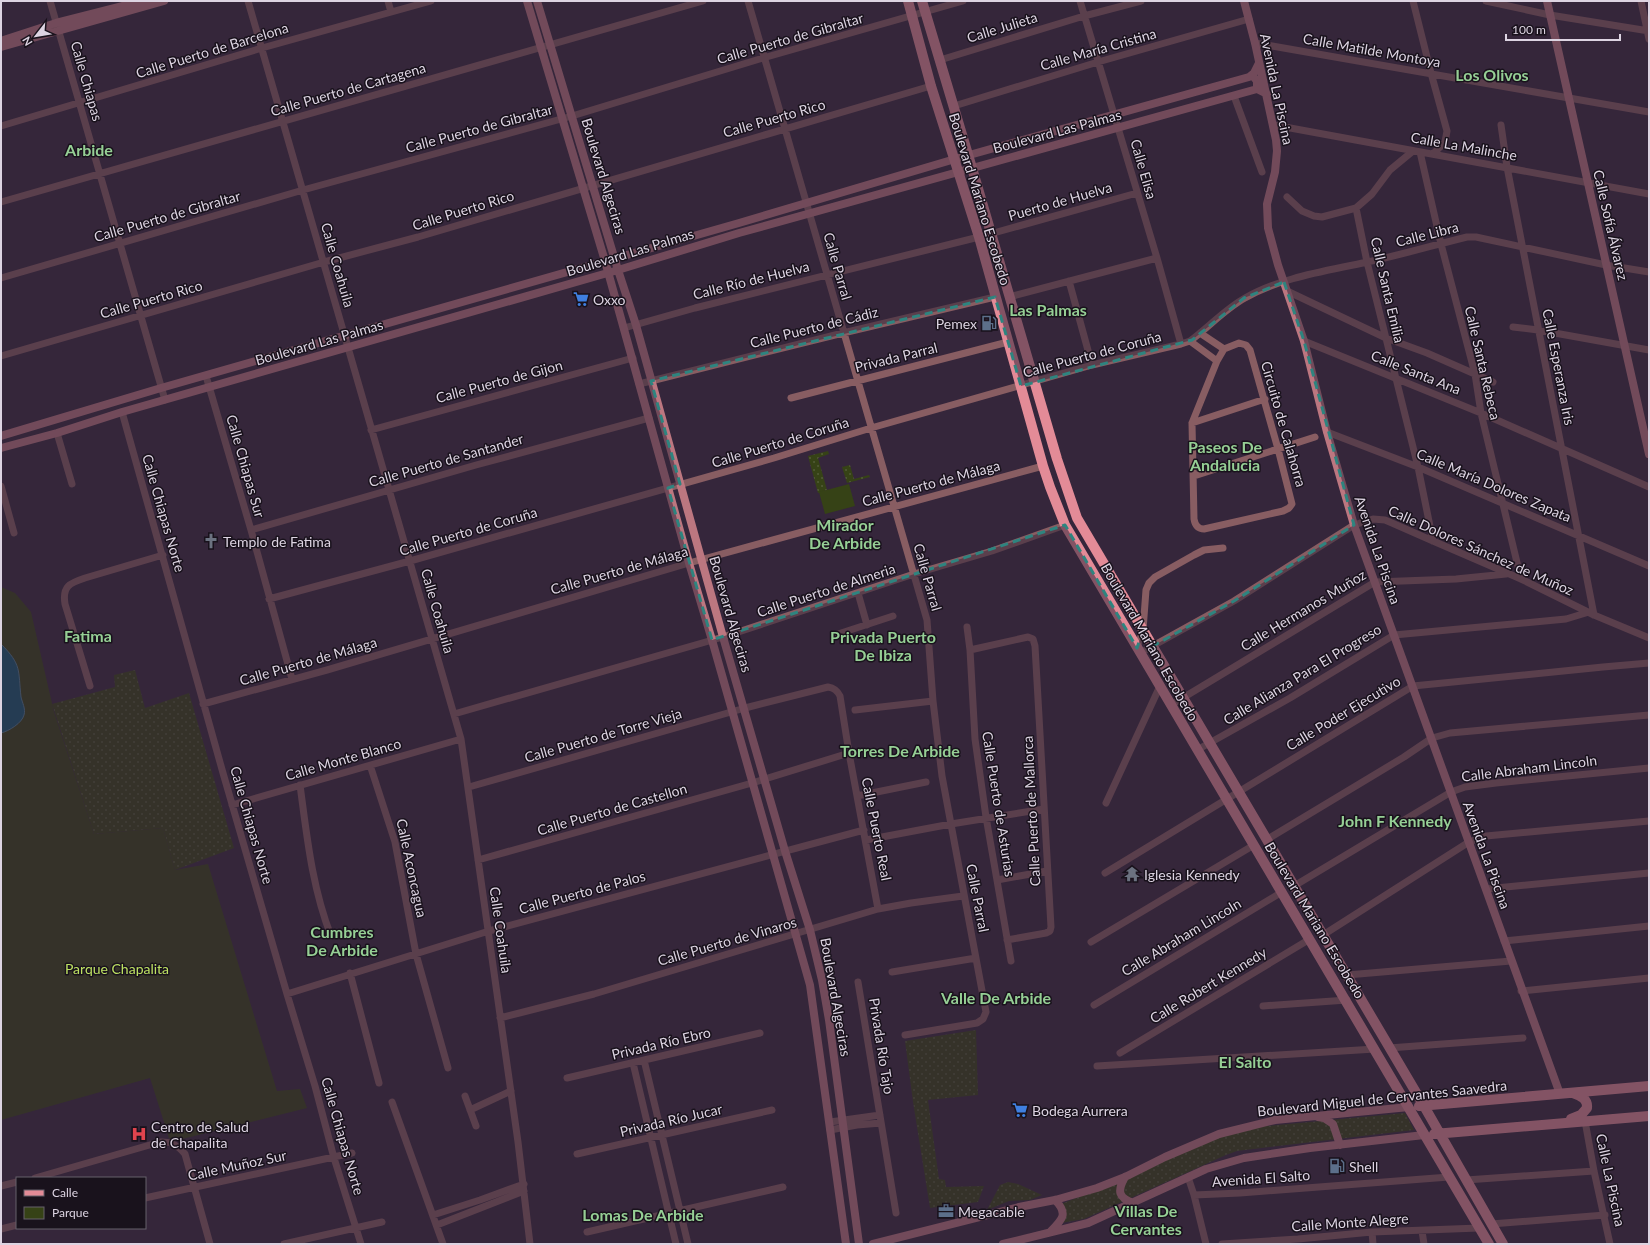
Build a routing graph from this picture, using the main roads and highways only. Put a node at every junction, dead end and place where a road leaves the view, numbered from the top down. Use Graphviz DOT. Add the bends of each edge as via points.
graph roads {
  1 [pos="908,1"];
  2 [pos="922,1"];
  3 [pos="1649,1086"];
  4 [pos="1573,1093"];
  5 [pos="1424,1106"];
  6 [pos="1409,1107"];
  7 [pos="1649,1116"];
  8 [pos="1560,1123"];
  9 [pos="1440,1134"];
  10 [pos="1424,1135"];
  11 [pos="1489,1244"];
  12 [pos="1503,1244"];
  1 -- 6 [label="main road, Boulevard Mariano Escobedo" via="931,86 979,237 1043,466 1065,524"];
  2 -- 5 [label="main road, Boulevard Mariano Escobedo" via="1070,501 1115,584"];
  3 -- 4 [label="main road, Boulevard Miguel de Cervantes Saavedra"];
  4 -- 5 [label="main road, Boulevard Miguel de Cervantes Saavedra"];
  4 -- 8 [label="main road" via="1582,1097 1588,1104 1587,1108 1581,1116"];
  5 -- 6 [label="main road, Boulevard Miguel de Cervantes Saavedra"];
  5 -- 9 [label="main road, Boulevard Mariano Escobedo"];
  6 -- 10 [label="main road, Boulevard Mariano Escobedo"];
  7 -- 8 [label="main road"];
  8 -- 9 [label="main road"];
  9 -- 10 [label="main road"];
  9 -- 12 [label="main road, Boulevard Mariano Escobedo"];
  10 -- 11 [label="main road, Boulevard Mariano Escobedo"];
}
